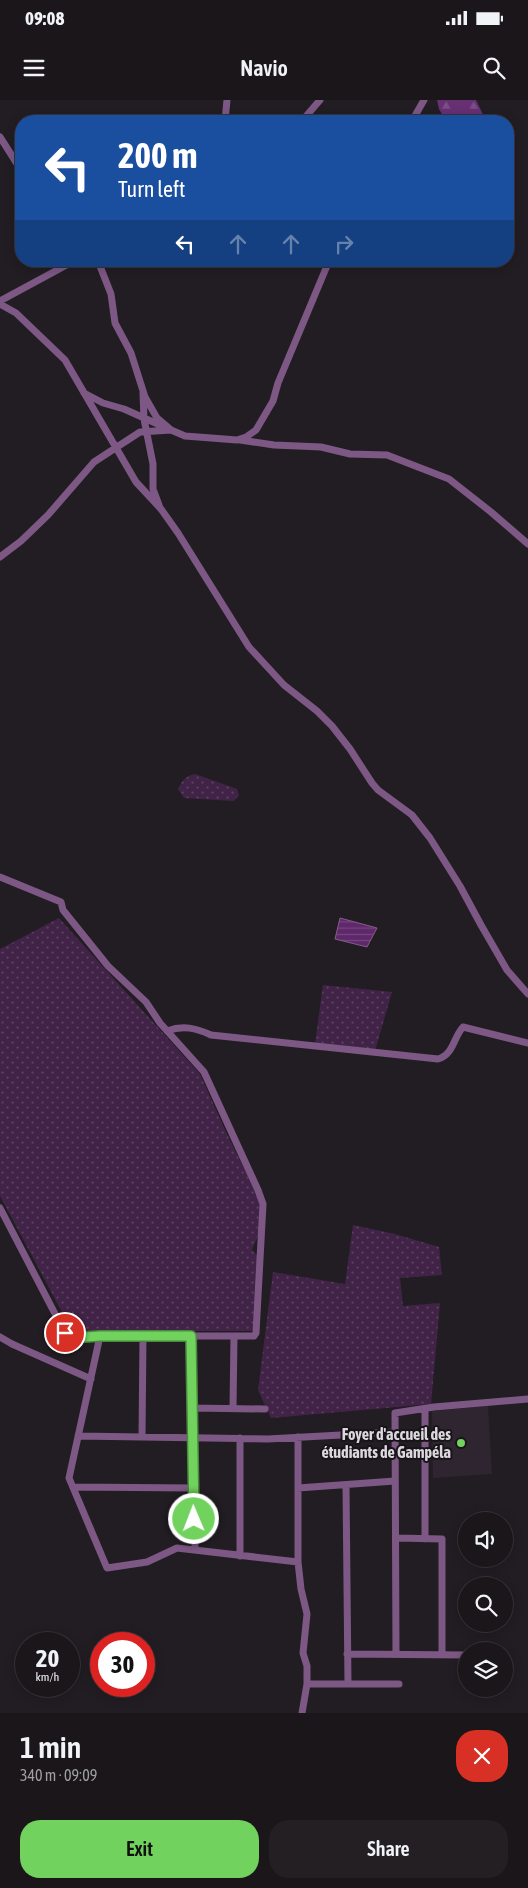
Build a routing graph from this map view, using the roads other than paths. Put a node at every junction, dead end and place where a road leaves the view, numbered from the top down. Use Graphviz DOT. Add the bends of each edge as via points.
graph roads {
  1 [pos="227,100"];
  2 [pos="320,100"];
  3 [pos="424,100"];
  4 [pos="226,115"];
  5 [pos="307,115"];
  6 [pos="415,115"];
  7 [pos="0,137"];
  8 [pos="15,161"];
  9 [pos="63,267"];
  10 [pos="100,267"];
  11 [pos="326,267"];
  12 [pos="0,302"];
  13 [pos="142,385"];
  14 [pos="84,393"];
  15 [pos="144,418"];
  16 [pos="171,430"];
  17 [pos="146,431"];
  18 [pos="237,440"];
  19 [pos="115,448"];
  20 [pos="160,509"];
  21 [pos="528,544"];
  22 [pos="0,557"];
  23 [pos="0,877"];
  24 [pos="528,994"];
  25 [pos="167,1031"];
  26 [pos="528,1043"];
  27 [pos="0,1208"];
  28 [pos="100,1336"];
  29 [pos="143,1336"];
  30 [pos="191,1336"];
  31 [pos="234,1336"];
  32 [pos="0,1337"];
  33 [pos="91,1379"];
  34 [pos="528,1399"];
  35 [pos="192,1408"];
  36 [pos="233,1408"];
  37 [pos="265,1409"];
  38 [pos="425,1409"];
  39 [pos="395,1432"];
  40 [pos="78,1436"];
  41 [pos="142,1437"];
  42 [pos="298,1437"];
  43 [pos="193,1438"];
  44 [pos="240,1438"];
  45 [pos="395,1482"];
  46 [pos="346,1485"];
  47 [pos="73,1487"];
  48 [pos="194,1488"];
  49 [pos="298,1488"];
  50 [pos="396,1538"];
  51 [pos="425,1539"];
  52 [pos="195,1550"];
  53 [pos="240,1556"];
  54 [pos="298,1562"];
  55 [pos="348,1654"];
  56 [pos="396,1654"];
  57 [pos="442,1655"];
  58 [pos="458,1655"];
  59 [pos="307,1684"];
  60 [pos="348,1684"];
  61 [pos="399,1684"];
  62 [pos="302,1713"];
  1 -- 4 [label="street"];
  2 -- 5 [label="street"];
  3 -- 6 [label="street"];
  7 -- 8 [label="street"];
  9 -- 12 [label="street"];
  10 -- 13 [label="street" via="111,294 115,324 131,353"];
  11 -- 18 [label="street" via="273,401 256,430"];
  12 -- 14 [label="street" via="16,312 57,352"];
  13 -- 15 [label="street"];
  13 -- 16 [label="street" via="157,418"];
  14 -- 15 [label="street"];
  14 -- 19 [label="street"];
  15 -- 16 [label="street"];
  15 -- 17 [label="street"];
  16 -- 17 [label="street"];
  16 -- 18 [label="street" via="184,436"];
  17 -- 19 [label="street"];
  17 -- 20 [label="street" via="153,464 153,489"];
  18 -- 21 [label="street" via="322,447 350,454 387,455 449,479"];
  19 -- 20 [label="street" via="136,482"];
  19 -- 22 [label="street" via="85,470 48,515"];
  20 -- 24 [label="street" via="249,647 284,685 332,726 378,790 408,811 430,838 507,970"];
  23 -- 25 [label="street" via="61,902 63,910 108,966 146,1002"];
  25 -- 26 [label="street" via="192,1028 212,1035 438,1059 451,1050 462,1026"];
  25 -- 31 [label="street" via="204,1072 263,1204 256,1334"];
  27 -- 28 [label="street" via="65,1333 71,1338"];
  28 -- 29 [label="street"];
  28 -- 33 [label="street"];
  29 -- 30 [label="street"];
  29 -- 41 [label="street"];
  30 -- 31 [label="street"];
  30 -- 35 [label="street"];
  31 -- 36 [label="street"];
  32 -- 33 [label="street"];
  33 -- 40 [label="street"];
  34 -- 38 [label="street"];
  35 -- 36 [label="street"];
  35 -- 43 [label="street"];
  36 -- 37 [label="street"];
  38 -- 39 [label="street" via="395,1413"];
  38 -- 51 [label="street"];
  39 -- 42 [label="street"];
  39 -- 45 [label="street"];
  40 -- 41 [label="street"];
  40 -- 47 [label="street" via="69,1478"];
  41 -- 43 [label="street"];
  42 -- 44 [label="street"];
  42 -- 49 [label="street"];
  43 -- 44 [label="street"];
  43 -- 48 [label="street"];
  44 -- 53 [label="street"];
  45 -- 46 [label="street"];
  45 -- 50 [label="street"];
  46 -- 49 [label="street"];
  46 -- 55 [label="street"];
  47 -- 48 [label="street"];
  47 -- 52 [label="street" via="107,1568 147,1562 177,1548"];
  48 -- 52 [label="street"];
  49 -- 54 [label="street"];
  50 -- 51 [label="street"];
  50 -- 56 [label="street"];
  51 -- 57 [label="street" via="442,1539"];
  52 -- 53 [label="street"];
  53 -- 54 [label="street"];
  54 -- 59 [label="street" via="307,1614 303,1653 308,1666"];
  55 -- 56 [label="street"];
  55 -- 60 [label="street"];
  56 -- 57 [label="street"];
  57 -- 58 [label="street"];
  59 -- 60 [label="street"];
  59 -- 62 [label="street"];
  60 -- 61 [label="street"];
}
